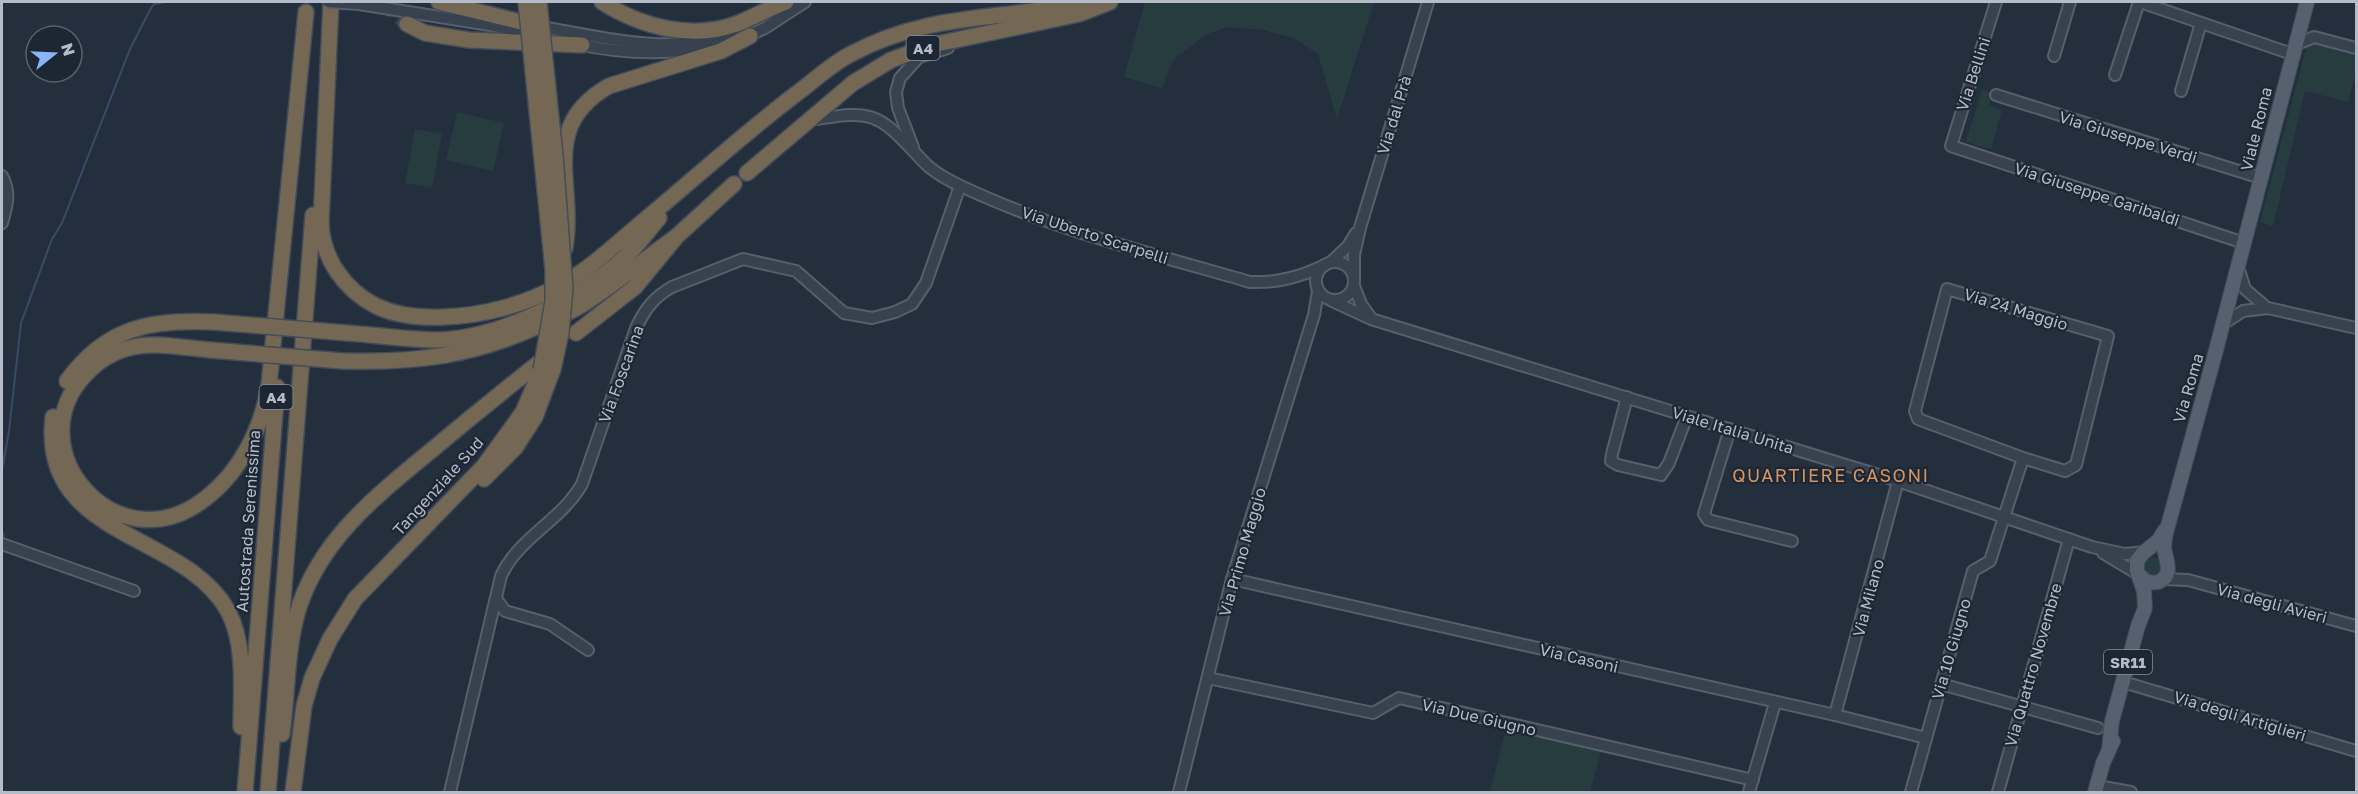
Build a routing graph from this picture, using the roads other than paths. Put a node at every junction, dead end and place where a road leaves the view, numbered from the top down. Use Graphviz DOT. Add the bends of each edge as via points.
graph roads {
  1 [pos="330,2"];
  2 [pos="439,2"];
  3 [pos="526,2"];
  4 [pos="538,2"];
  5 [pos="602,2"];
  6 [pos="786,2"];
  7 [pos="805,2"];
  8 [pos="1013,2"];
  9 [pos="1086,2"];
  10 [pos="1110,2"];
  11 [pos="1428,2"];
  12 [pos="1996,2"];
  13 [pos="2070,2"];
  14 [pos="2139,2"];
  15 [pos="2307,2"];
  16 [pos="306,7"];
  17 [pos="970,17"];
  18 [pos="2302,19"];
  19 [pos="2201,23"];
  20 [pos="407,24"];
  21 [pos="490,25"];
  22 [pos="537,26"];
  23 [pos="1010,29"];
  24 [pos="750,36"];
  25 [pos="2314,37"];
  26 [pos="582,45"];
  27 [pos="2356,48"];
  28 [pos="2294,49"];
  29 [pos="2054,56"];
  30 [pos="2115,75"];
  31 [pos="2181,91"];
  32 [pos="1996,95"];
  33 [pos="809,120"];
  34 [pos="1951,146"];
  35 [pos="916,153"];
  36 [pos="747,173"];
  37 [pos="2,176"];
  38 [pos="2261,178"];
  39 [pos="693,180"];
  40 [pos="734,184"];
  41 [pos="960,186"];
  42 [pos="2,223"];
  43 [pos="1360,228"];
  44 [pos="677,236"];
  45 [pos="2244,243"];
  46 [pos="563,257"];
  47 [pos="1328,263"];
  48 [pos="2237,265"];
  49 [pos="1287,280"];
  50 [pos="1354,283"];
  51 [pos="1317,290"];
  52 [pos="1329,300"];
  53 [pos="2268,308"];
  54 [pos="1314,315"];
  55 [pos="1371,319"];
  56 [pos="2223,324"];
  57 [pos="2356,328"];
  58 [pos="576,333"];
  59 [pos="545,367"];
  60 [pos="1627,398"];
  61 [pos="1687,416"];
  62 [pos="1730,429"];
  63 [pos="2023,459"];
  64 [pos="1898,481"];
  65 [pos="2006,516"];
  66 [pos="2170,520"];
  67 [pos="2069,538"];
  68 [pos="1792,541"];
  69 [pos="2,544"];
  70 [pos="2092,547"];
  71 [pos="2145,552"];
  72 [pos="2167,560"];
  73 [pos="2139,575"];
  74 [pos="1232,579"];
  75 [pos="2160,580"];
  76 [pos="2188,580"];
  77 [pos="134,591"];
  78 [pos="497,600"];
  79 [pos="2356,626"];
  80 [pos="588,650"];
  81 [pos="1208,678"];
  82 [pos="2126,683"];
  83 [pos="1941,684"];
  84 [pos="1775,703"];
  85 [pos="2020,706"];
  86 [pos="1835,715"];
  87 [pos="2098,728"];
  88 [pos="1926,738"];
  89 [pos="2356,752"];
  90 [pos="1753,780"];
  91 [pos="2096,789"];
  92 [pos="243,792"];
  93 [pos="268,792"];
  94 [pos="274,792"];
  95 [pos="293,792"];
  96 [pos="450,792"];
  97 [pos="1179,792"];
  98 [pos="1749,792"];
  99 [pos="1911,792"];
  100 [pos="1998,792"];
  101 [pos="2131,792"];
  1 -- 21 [label="street, bridge"];
  1 -- 39 [label="highway" via="321,231 343,280 355,293 381,308 405,315 455,316 505,307 548,291 593,263"];
  1 -- 93 [label="highway, A4"];
  2 -- 22 [label="highway"];
  3 -- 59 [label="highway, Tangenziale Sud, bridge" via="553,270"];
  4 -- 46 [label="highway, Tangenziale Sud, bridge"];
  5 -- 6 [label="highway" via="642,23 694,31 738,23"];
  6 -- 22 [label="street" via="728,34 689,44 650,45"];
  7 -- 24 [label="street"];
  8 -- 17 [label="highway"];
  9 -- 17 [label="highway"];
  10 -- 23 [label="highway, A4" via="1079,14"];
  11 -- 43 [label="street, Via dal Prà"];
  12 -- 34 [label="street, Via Bellini"];
  13 -- 29 [label="street"];
  14 -- 19 [label="street"];
  14 -- 30 [label="street"];
  15 -- 18 [label="main road, Viale Roma"];
  16 -- 44 [label="highway, bridge" via="268,385 256,430 224,482 190,509 170,518 149,521 105,508 79,483 62,435 69,399 81,379 101,361 132,347 148,346 210,350 342,361 410,361 453,355 516,336 579,307"];
  16 -- 92 [label="highway, Autostrada Serenissima / A4"];
  17 -- 39 [label="highway" via="911,28 848,56 744,134"];
  18 -- 25 [label="street"];
  18 -- 28 [label="main road, Viale Roma"];
  19 -- 28 [label="street"];
  19 -- 31 [label="street"];
  20 -- 26 [label="highway" via="425,33 458,39"];
  21 -- 22 [label="street"];
  21 -- 26 [label="street"];
  23 -- 33 [label="highway, A4" via="932,45 891,60 859,79"];
  23 -- 35 [label="street, Via Uberto Scarpelli" via="919,57 905,71 896,92 897,100"];
  24 -- 26 [label="street" via="670,52"];
  24 -- 46 [label="highway, bridge" via="721,51 628,78 592,95 570,123 565,142 568,229"];
  25 -- 27 [label="street"];
  25 -- 28 [label="street"];
  28 -- 38 [label="main road, Viale Roma"];
  32 -- 38 [label="street, Via Giuseppe Verdi"];
  33 -- 35 [label="street, Via Uberto Scarpelli" via="873,117"];
  33 -- 36 [label="highway, A4"];
  34 -- 45 [label="street, Via Giuseppe Garibaldi"];
  35 -- 41 [label="street, Via Uberto Scarpelli" via="930,168"];
  37 -- 42 [label="street" via="9,194"];
  38 -- 45 [label="main road, Viale Roma"];
  39 -- 92 [label="highway, bridge" via="623,259 572,296 484,332 440,340 185,320 159,322 131,329 106,342 80,364 55,408 55,459 81,503 194,574 227,611 235,629 239,656"];
  40 -- 44 [label="highway"];
  41 -- 49 [label="street, Via Uberto Scarpelli" via="1028,215 1250,282"];
  41 -- 78 [label="street, Via Foscarina" via="926,282 912,304 895,312 872,318 844,313 796,271 743,259 672,287 654,299 636,328 582,484 568,505 515,552 501,576"];
  43 -- 47 [label="street, Via dal Prà" via="1348,246"];
  43 -- 50 [label="street, Via dal Prà"];
  44 -- 58 [label="highway" via="635,287"];
  45 -- 48 [label="main road, Viale Roma"];
  46 -- 59 [label="highway, Tangenziale Sud, bridge" via="561,333"];
  47 -- 49 [label="street, Via Uberto Scarpelli"];
  47 -- 50 [label="street" via="1349,268"];
  47 -- 51 [label="street" via="1317,273"];
  48 -- 53 [label="street" via="2245,289"];
  48 -- 56 [label="main road, Via Roma"];
  49 -- 51 [label="street, Via Uberto Scarpelli"];
  50 -- 52 [label="street" via="1348,296"];
  50 -- 55 [label="street"];
  51 -- 52 [label="street"];
  51 -- 54 [label="street, Via Primo Maggio"];
  52 -- 54 [label="street, Via Primo Maggio"];
  52 -- 55 [label="street, Viale Italia Unita"];
  53 -- 56 [label="street" via="2243,311"];
  53 -- 57 [label="street"];
  54 -- 74 [label="street, Via Primo Maggio"];
  55 -- 60 [label="street, Viale Italia Unita"];
  56 -- 66 [label="main road, Via Roma"];
  59 -- 94 [label="highway" via="373,499 324,555 311,578 294,626"];
  59 -- 95 [label="highway, Tangenziale Sud" via="535,417 515,448 355,599 330,639 304,706"];
  60 -- 61 [label="street, Viale Italia Unita"];
  60 -- 61 [label="street" via="1611,461 1618,465 1661,475"];
  61 -- 62 [label="street, Viale Italia Unita"];
  62 -- 64 [label="street, Viale Italia Unita"];
  62 -- 68 [label="street" via="1704,514 1708,520"];
  63 -- 63 [label="street, Via 24 Maggio" via="1918,419 1915,411 1947,289 2108,336 2076,465 2066,471"];
  63 -- 65 [label="street"];
  64 -- 65 [label="street, Viale Italia Unita"];
  64 -- 86 [label="street, Via Milano"];
  65 -- 67 [label="street, Viale Italia Unita"];
  65 -- 83 [label="street, Via 10 Giugno" via="1990,561 1973,571"];
  66 -- 71 [label="main road, Via Roma / SR11" via="2158,541"];
  66 -- 72 [label="main road, Via Roma / SR11" via="2164,542"];
  67 -- 70 [label="street, Viale Italia Unita"];
  67 -- 85 [label="street, Via Quattro Novembre"];
  69 -- 77 [label="street"];
  70 -- 71 [label="street, Viale Italia Unita" via="2126,554"];
  70 -- 73 [label="street, Viale Italia Unita"];
  71 -- 72 [label="main road" via="2156,550"];
  71 -- 73 [label="main road, Via Roma / SR11" via="2137,561"];
  72 -- 75 [label="main road, Via Roma / SR11" via="2167,573"];
  72 -- 76 [label="street, Via degli Avieri"];
  73 -- 75 [label="main road" via="2148,582"];
  73 -- 82 [label="main road, Via Roma / SR11" via="2145,608"];
  74 -- 81 [label="street, Via Primo Maggio"];
  74 -- 84 [label="street, Via Casoni"];
  75 -- 76 [label="street, Via degli Avieri"];
  75 -- 82 [label="main road, Via Roma / SR11"];
  76 -- 79 [label="street, Via degli Avieri"];
  78 -- 80 [label="street" via="505,611 550,624"];
  78 -- 96 [label="street, Via Foscarina"];
  81 -- 90 [label="street, Via Due Giugno" via="1373,713 1399,699"];
  81 -- 97 [label="street, Via Primo Maggio"];
  82 -- 89 [label="street, Via degli Artiglieri"];
  82 -- 91 [label="main road, Via Roma / SR11" via="2117,732"];
  83 -- 85 [label="street"];
  83 -- 88 [label="street, Via 10 Giugno"];
  84 -- 86 [label="street, Via Casoni"];
  84 -- 90 [label="street"];
  85 -- 87 [label="street"];
  85 -- 100 [label="street, Via Quattro Novembre"];
  86 -- 88 [label="street, Via Casoni"];
  88 -- 99 [label="street, Via 10 Giugno"];
  90 -- 98 [label="street"];
  91 -- 101 [label="street"];
}
